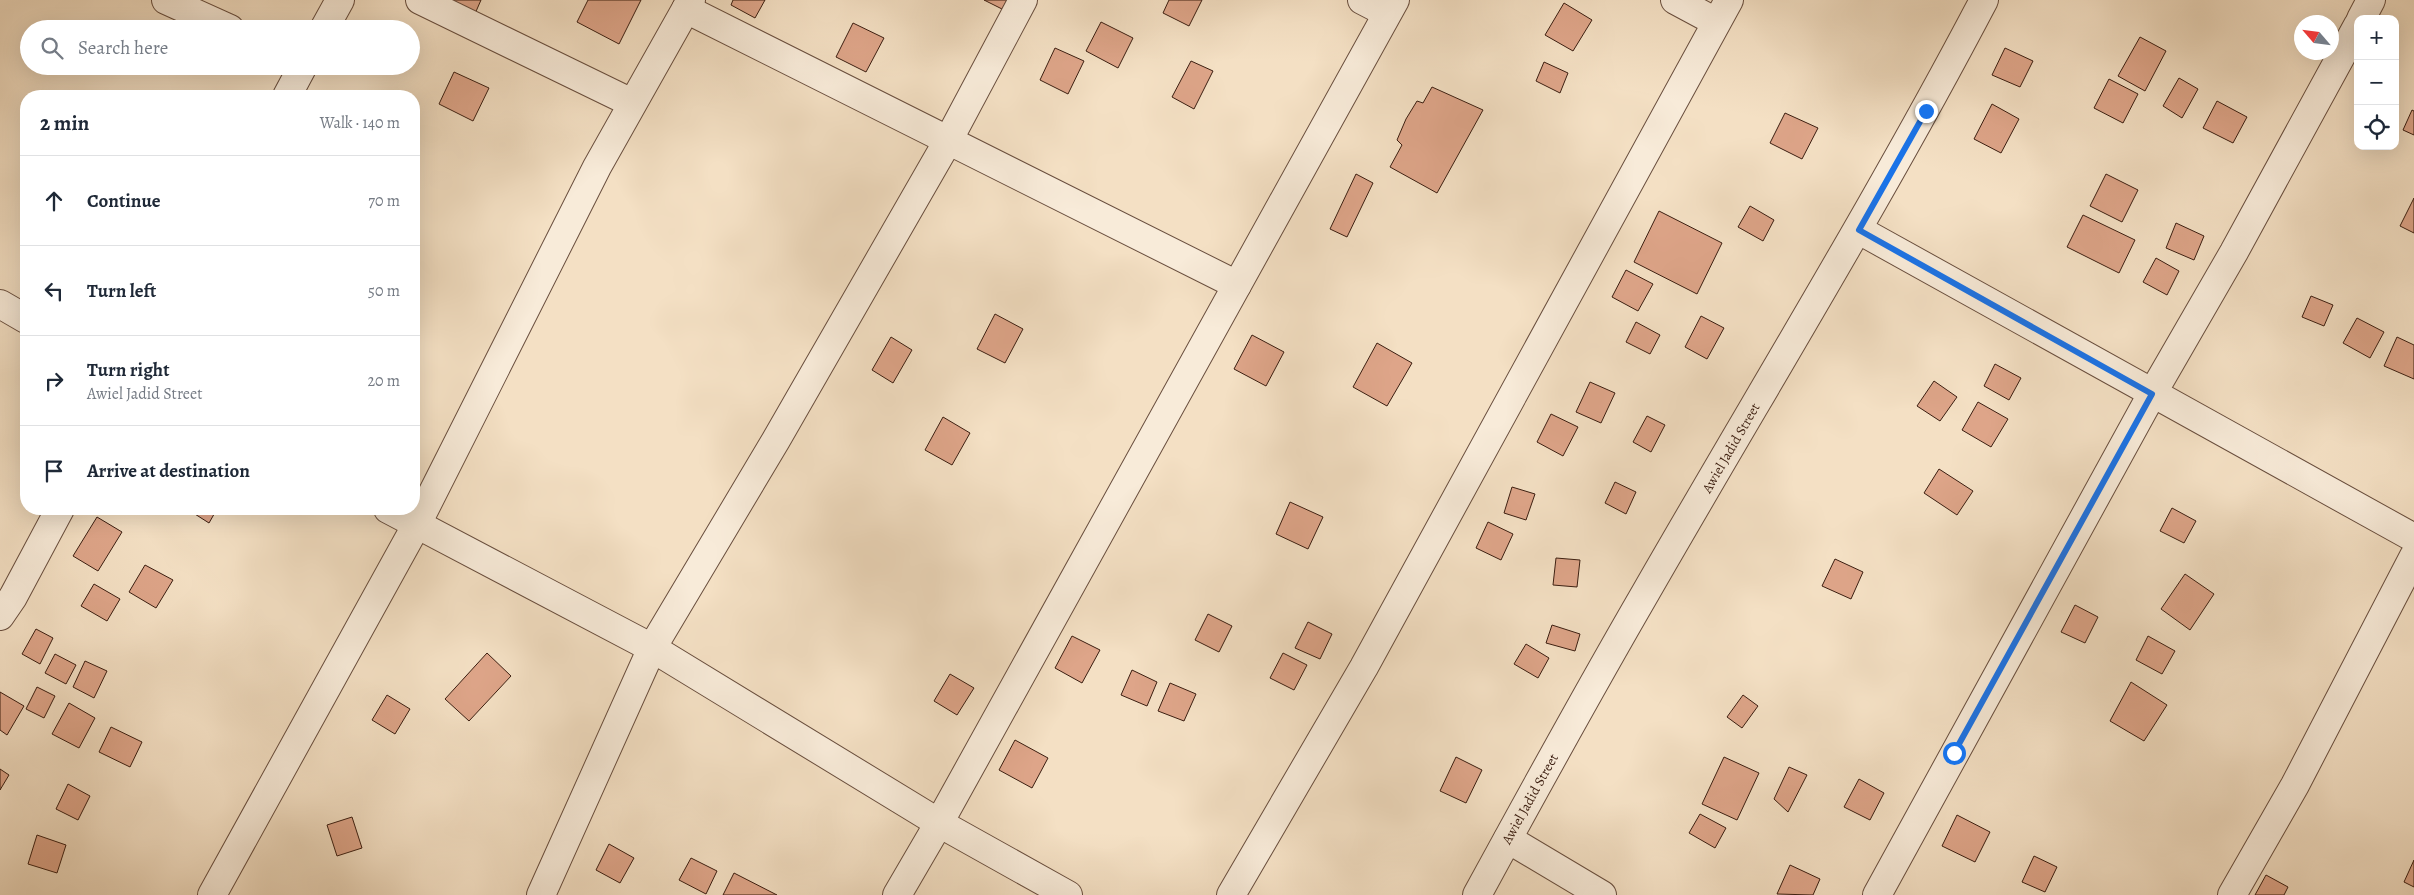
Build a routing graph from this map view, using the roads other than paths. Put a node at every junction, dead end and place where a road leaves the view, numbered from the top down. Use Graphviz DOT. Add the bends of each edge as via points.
graph roads {
  1 [pos="166,0"];
  2 [pos="340,0"];
  3 [pos="420,0"];
  4 [pos="1023,0"];
  5 [pos="1362,0"];
  6 [pos="1675,0"];
  7 [pos="1984,0"];
  8 [pos="2371,0"];
  9 [pos="689,4"];
  10 [pos="1391,7"];
  11 [pos="1722,11"];
  12 [pos="2363,15"];
  13 [pos="210,20"];
  14 [pos="329,20"];
  15 [pos="2354,32"];
  16 [pos="298,75"];
  17 [pos="290,90"];
  18 [pos="632,103"];
  19 [pos="949,139"];
  20 [pos="1859,230"];
  21 [pos="1237,286"];
  22 [pos="0,304"];
  23 [pos="20,316"];
  24 [pos="2152,394"];
  25 [pos="57,515"];
  26 [pos="400,515"];
  27 [pos="417,524"];
  28 [pos="2414,538"];
  29 [pos="2414,556"];
  30 [pos="0,616"];
  31 [pos="652,648"];
  32 [pos="939,823"];
  33 [pos="1508,839"];
  34 [pos="212,895"];
  35 [pos="541,895"];
  36 [pos="897,895"];
  37 [pos="1068,895"];
  38 [pos="1231,895"];
  39 [pos="1477,895"];
  40 [pos="1602,895"];
  41 [pos="1877,895"];
  42 [pos="2232,895"];
  1 -- 13 [label="street"];
  2 -- 14 [label="street"];
  3 -- 18 [label="street"];
  4 -- 19 [label="street"];
  5 -- 10 [label="street"];
  6 -- 11 [label="street"];
  7 -- 20 [label="street, Awiel Jadid Street"];
  8 -- 12 [label="street"];
  9 -- 18 [label="street"];
  9 -- 19 [label="street"];
  10 -- 21 [label="street"];
  11 -- 38 [label="street" via="1364,667"];
  15 -- 24 [label="street"];
  16 -- 17 [label="street"];
  18 -- 27 [label="street"];
  19 -- 21 [label="street"];
  19 -- 31 [label="street"];
  20 -- 24 [label="street"];
  20 -- 33 [label="street, Awiel Jadid Street" via="1646,592"];
  21 -- 32 [label="street"];
  22 -- 23 [label="street"];
  24 -- 28 [label="street"];
  24 -- 41 [label="street"];
  25 -- 30 [label="street"];
  26 -- 27 [label="street"];
  27 -- 31 [label="street"];
  27 -- 34 [label="street"];
  29 -- 42 [label="street" via="2294,785"];
  31 -- 32 [label="street"];
  31 -- 35 [label="street"];
  32 -- 36 [label="street"];
  32 -- 37 [label="street"];
  33 -- 39 [label="street, Awiel Jadid Street"];
  33 -- 40 [label="street"];
}
